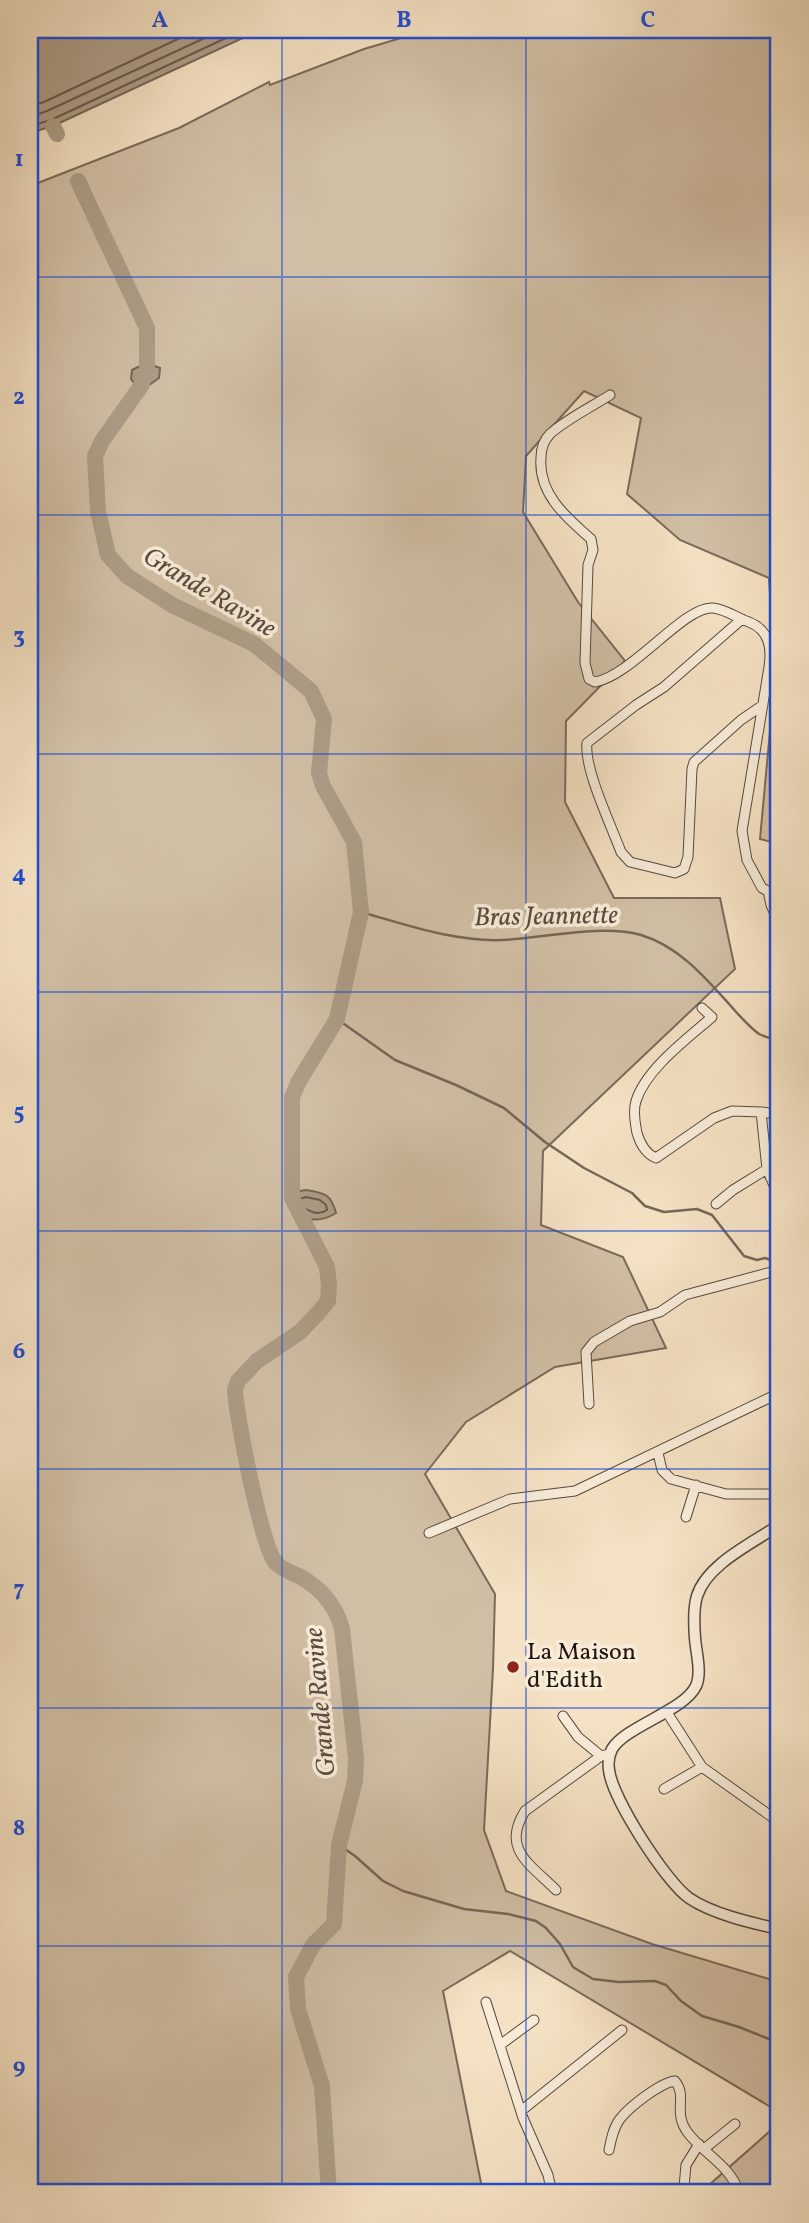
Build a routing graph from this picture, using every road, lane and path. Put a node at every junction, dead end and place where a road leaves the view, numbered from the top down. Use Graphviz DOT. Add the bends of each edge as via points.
graph roads {
  1 [pos="611,394"];
  2 [pos="742,620"];
  3 [pos="763,705"];
  4 [pos="779,923"];
  5 [pos="702,1008"];
  6 [pos="761,1112"];
  7 [pos="779,1114"];
  8 [pos="767,1169"];
  9 [pos="779,1197"];
  10 [pos="716,1204"];
  11 [pos="779,1269"];
  12 [pos="779,1396"];
  13 [pos="589,1404"];
  14 [pos="658,1452"];
  15 [pos="696,1486"];
  16 [pos="779,1494"];
  17 [pos="686,1517"];
  18 [pos="779,1525"];
  19 [pos="429,1533"];
  20 [pos="666,1711"];
  21 [pos="563,1716"];
  22 [pos="606,1755"];
  23 [pos="702,1767"];
  24 [pos="664,1789"];
  25 [pos="779,1822"];
  26 [pos="556,1889"];
  27 [pos="779,1929"];
  28 [pos="486,2002"];
  29 [pos="534,2020"];
  30 [pos="622,2030"];
  31 [pos="500,2045"];
  32 [pos="520,2111"];
  33 [pos="735,2124"];
  34 [pos="702,2147"];
  35 [pos="609,2150"];
  36 [pos="684,2187"];
  37 [pos="552,2193"];
  38 [pos="739,2193"];
  1 -- 2 [label="street" via="551,433 542,443 540,460 548,493 572,524 591,539 584,663 589,679 595,682 612,677 697,611 713,608"];
  2 -- 3 [label="street" via="760,628 769,643"];
  2 -- 3 [label="street" via="664,687 587,743 596,784 621,852 630,862 675,873 684,869 694,762"];
  3 -- 4 [label="street" via="742,831 747,860 762,888 772,890 771,905"];
  5 -- 6 [label="street" via="712,1017 643,1083 634,1103 638,1137 656,1158 714,1118 733,1111"];
  6 -- 7 [label="street"];
  6 -- 8 [label="street"];
  8 -- 9 [label="street"];
  8 -- 10 [label="street"];
  11 -- 13 [label="street" via="685,1295 660,1312 630,1321 594,1342 586,1352"];
  12 -- 14 [label="street"];
  14 -- 15 [label="street" via="666,1475"];
  14 -- 19 [label="street" via="575,1491 510,1499"];
  15 -- 16 [label="street" via="726,1494"];
  15 -- 17 [label="street"];
  18 -- 20 [label="street" via="719,1566 701,1587 694,1622 696,1686"];
  20 -- 22 [label="street"];
  20 -- 23 [label="street"];
  21 -- 22 [label="street" via="578,1737"];
  22 -- 26 [label="street" via="525,1811 517,1827 518,1851"];
  22 -- 27 [label="street" via="618,1796 666,1876 705,1907"];
  23 -- 24 [label="street"];
  23 -- 25 [label="street"];
  28 -- 31 [label="street"];
  29 -- 31 [label="street"];
  30 -- 32 [label="street"];
  31 -- 32 [label="street"];
  32 -- 37 [label="street"];
  33 -- 34 [label="street"];
  34 -- 35 [label="street" via="680,2119 681,2093 675,2081 661,2085 620,2119"];
  34 -- 36 [label="street" via="686,2165"];
  34 -- 38 [label="street" via="727,2170"];
}
